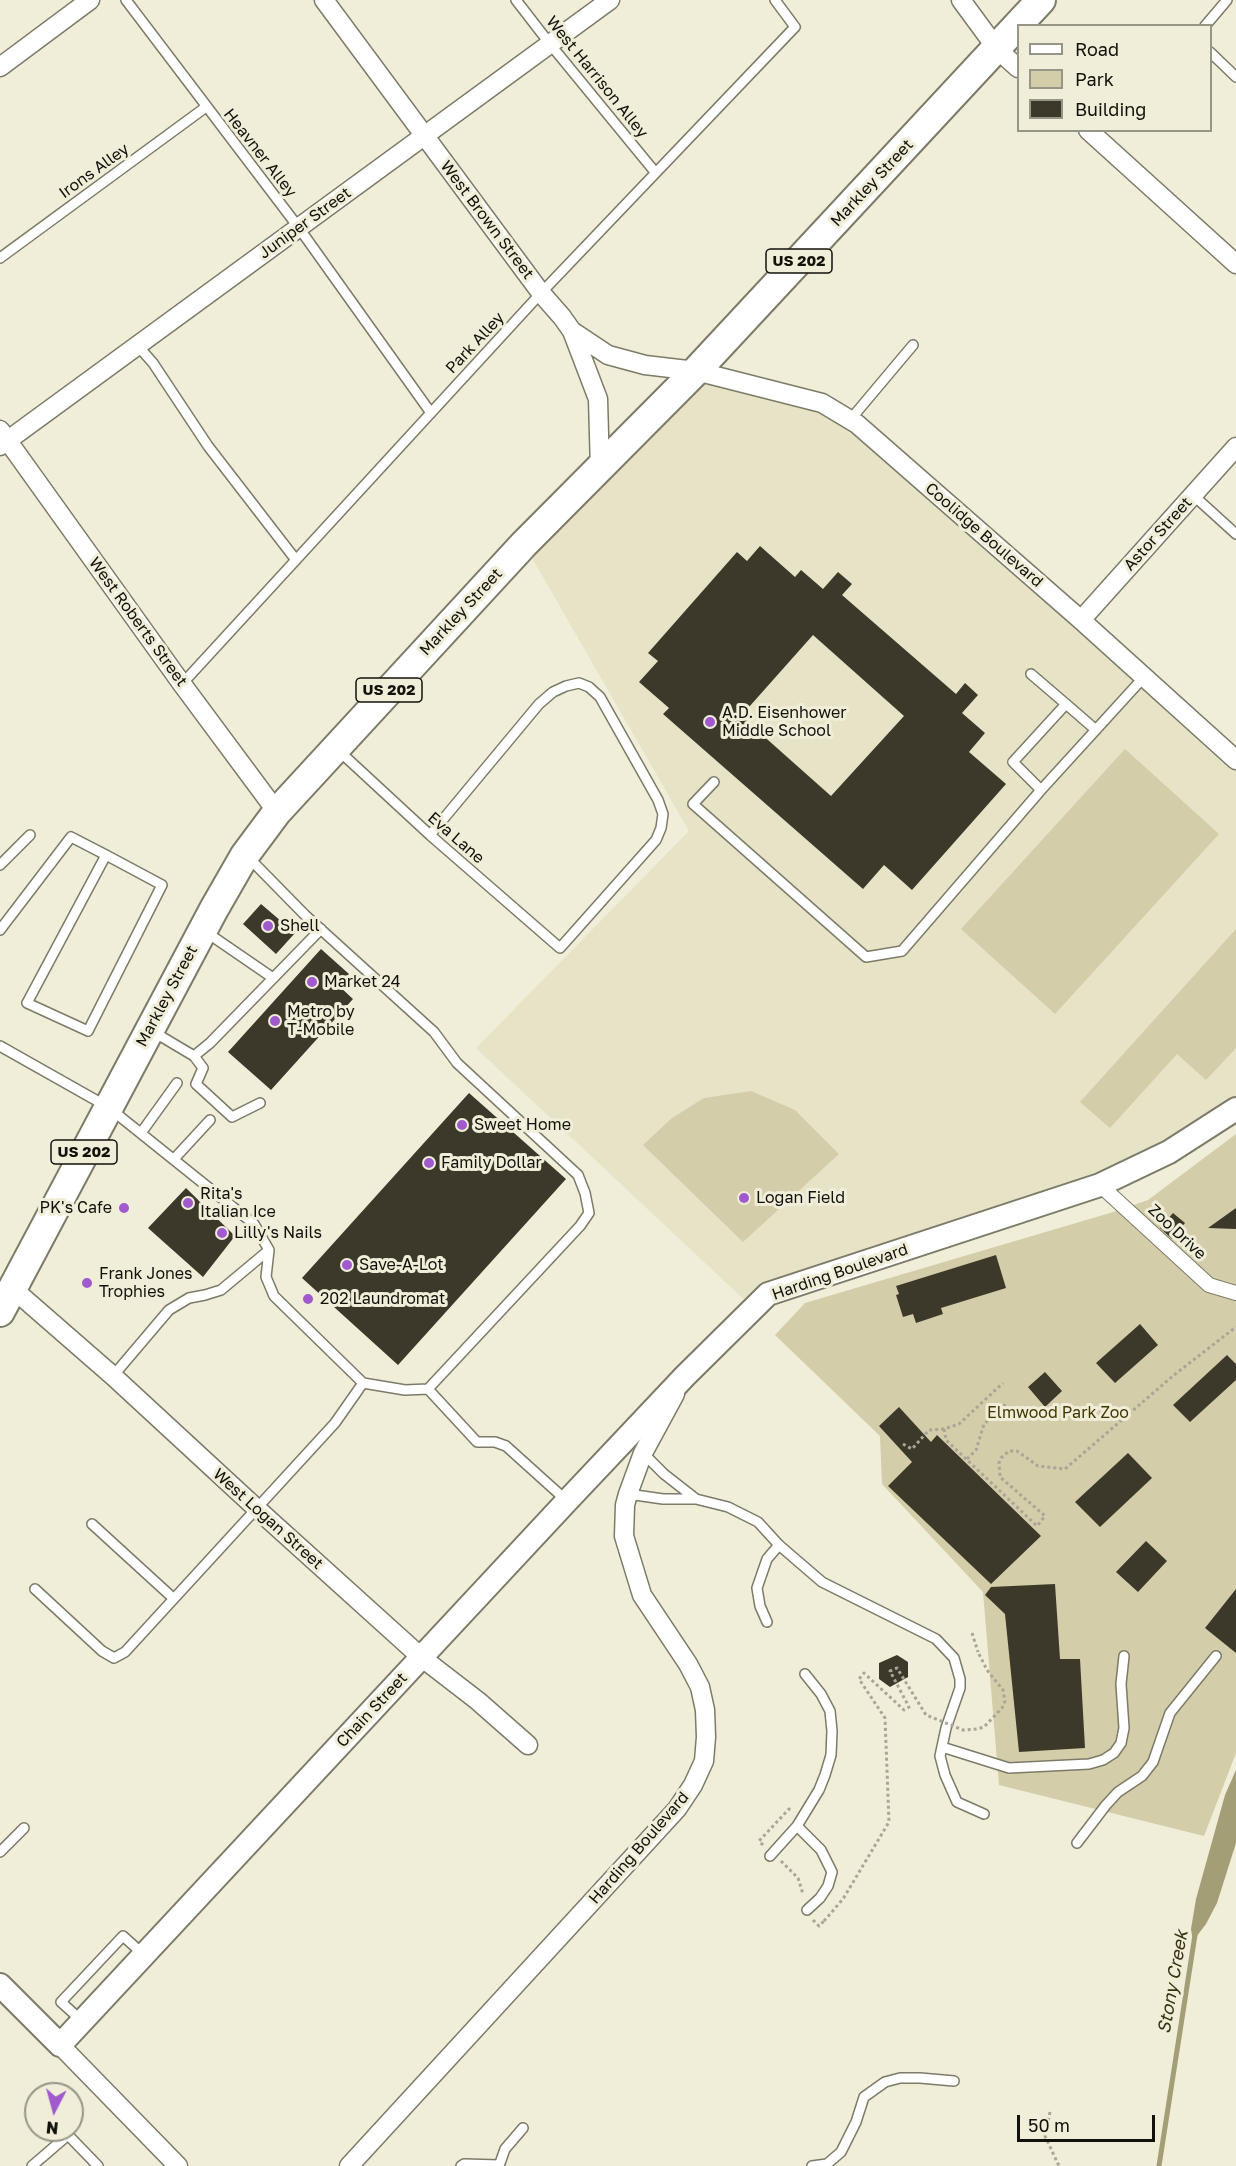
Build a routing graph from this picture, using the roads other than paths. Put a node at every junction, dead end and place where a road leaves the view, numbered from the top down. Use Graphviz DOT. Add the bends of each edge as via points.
graph roads {
  1 [pos="90,0"];
  2 [pos="126,0"];
  3 [pos="324,0"];
  4 [pos="516,0"];
  5 [pos="610,0"];
  6 [pos="775,0"];
  7 [pos="961,0"];
  8 [pos="1041,0"];
  9 [pos="1227,0"];
  10 [pos="1019,24"];
  11 [pos="1207,24"];
  12 [pos="1017,27"];
  13 [pos="550,44"];
  14 [pos="997,49"];
  15 [pos="1212,54"];
  16 [pos="0,67"];
  17 [pos="1017,67"];
  18 [pos="1236,77"];
  19 [pos="206,107"];
  20 [pos="1098,134"];
  21 [pos="424,136"];
  22 [pos="655,172"];
  23 [pos="299,228"];
  24 [pos="1233,256"];
  25 [pos="0,258"];
  26 [pos="541,293"];
  27 [pos="572,331"];
  28 [pos="913,345"];
  29 [pos="138,346"];
  30 [pos="696,371"];
  31 [pos="431,413"];
  32 [pos="850,420"];
  33 [pos="3,439"];
  34 [pos="1236,447"];
  35 [pos="600,470"];
  36 [pos="1193,495"];
  37 [pos="1236,534"];
  38 [pos="296,560"];
  39 [pos="1081,620"];
  40 [pos="1031,674"];
  41 [pos="1144,677"];
  42 [pos="182,684"];
  43 [pos="1066,704"];
  44 [pos="1096,730"];
  45 [pos="336,748"];
  46 [pos="1236,760"];
  47 [pos="714,782"];
  48 [pos="1041,790"];
  49 [pos="277,812"];
  50 [pos="30,835"];
  51 [pos="430,835"];
  52 [pos="106,855"];
  53 [pos="245,855"];
  54 [pos="0,864"];
  55 [pos="321,929"];
  56 [pos="0,930"];
  57 [pos="202,930"];
  58 [pos="273,978"];
  59 [pos="149,1030"];
  60 [pos="0,1046"];
  61 [pos="194,1056"];
  62 [pos="177,1083"];
  63 [pos="260,1103"];
  64 [pos="108,1107"];
  65 [pos="1236,1109"];
  66 [pos="210,1120"];
  67 [pos="141,1133"];
  68 [pos="174,1159"];
  69 [pos="1100,1185"];
  70 [pos="268,1250"];
  71 [pos="1236,1293"];
  72 [pos="4,1294"];
  73 [pos="113,1376"];
  74 [pos="685,1376"];
  75 [pos="363,1383"];
  76 [pos="428,1389"];
  77 [pos="643,1453"];
  78 [pos="628,1494"];
  79 [pos="696,1499"];
  80 [pos="567,1501"];
  81 [pos="256,1508"];
  82 [pos="92,1524"];
  83 [pos="779,1545"];
  84 [pos="35,1589"];
  85 [pos="173,1598"];
  86 [pos="767,1622"];
  87 [pos="1124,1656"];
  88 [pos="1216,1656"];
  89 [pos="421,1657"];
  90 [pos="805,1674"];
  91 [pos="528,1745"];
  92 [pos="942,1747"];
  93 [pos="984,1814"];
  94 [pos="797,1826"];
  95 [pos="24,1828"];
  96 [pos="1077,1843"];
  97 [pos="0,1852"];
  98 [pos="771,1854"];
  99 [pos="807,1910"];
  100 [pos="0,1985"];
  101 [pos="60,2045"];
  102 [pos="954,2081"];
  103 [pos="523,2128"];
  104 [pos="499,2165"];
  105 [pos="32,2166"];
  106 [pos="98,2166"];
  107 [pos="178,2166"];
  108 [pos="349,2166"];
  109 [pos="461,2166"];
  110 [pos="812,2166"];
  1 -- 16 [label="street"];
  2 -- 19 [label="lane, Heavner Alley"];
  3 -- 21 [label="street, West Brown Street"];
  4 -- 13 [label="lane, West Harrison Alley"];
  5 -- 13 [label="street, Juniper Street"];
  6 -- 22 [label="lane, Park Alley" via="795,27"];
  7 -- 14 [label="street"];
  8 -- 10 [label="highway, Markley Street / US 202"];
  9 -- 11 [label="lane"];
  12 -- 14 [label="highway, Markley Street / US 202"];
  13 -- 21 [label="street, Juniper Street"];
  13 -- 22 [label="lane, West Harrison Alley"];
  14 -- 17 [label="street"];
  14 -- 30 [label="highway, Markley Street / US 202"];
  15 -- 18 [label="lane"];
  19 -- 23 [label="lane, Heavner Alley"];
  19 -- 25 [label="lane, Irons Alley"];
  20 -- 24 [label="street"];
  21 -- 23 [label="street, Juniper Street"];
  21 -- 26 [label="street, West Brown Street"];
  22 -- 26 [label="lane, Park Alley"];
  23 -- 29 [label="street, Juniper Street"];
  23 -- 31 [label="lane, Heavner Alley"];
  26 -- 27 [label="street, West Brown Street"];
  26 -- 31 [label="lane, Park Alley"];
  27 -- 30 [label="street, West Brown Street" via="608,355 645,365"];
  27 -- 35 [label="street" via="598,399"];
  28 -- 32 [label="lane"];
  29 -- 33 [label="street, Juniper Street"];
  29 -- 38 [label="lane" via="208,446"];
  30 -- 32 [label="street, Coolidge Boulevard" via="822,403"];
  30 -- 35 [label="highway, Markley Street / US 202"];
  31 -- 38 [label="lane, Park Alley"];
  32 -- 39 [label="street, Coolidge Boulevard"];
  33 -- 42 [label="street, West Roberts Street"];
  34 -- 36 [label="street, Astor Street"];
  35 -- 45 [label="highway, Markley Street / US 202" via="524,544"];
  36 -- 37 [label="lane"];
  36 -- 39 [label="street, Astor Street"];
  38 -- 42 [label="lane, Park Alley"];
  39 -- 41 [label="street, Coolidge Boulevard"];
  40 -- 43 [label="lane"];
  41 -- 44 [label="lane"];
  41 -- 46 [label="street, Coolidge Boulevard"];
  42 -- 49 [label="street, West Roberts Street"];
  43 -- 44 [label="lane"];
  43 -- 48 [label="lane" via="1013,762"];
  44 -- 48 [label="lane"];
  45 -- 49 [label="highway, Markley Street / US 202"];
  45 -- 51 [label="lane, Eva Lane"];
  47 -- 48 [label="lane" via="693,804 866,957 902,951"];
  49 -- 53 [label="highway, Markley Street / US 202"];
  50 -- 54 [label="lane"];
  51 -- 51 [label="lane, Eva Lane" via="539,704 553,692 579,683 600,697 663,814 656,840 560,948"];
  52 -- 52 [label="lane" via="162,885 88,1031 27,1003"];
  52 -- 56 [label="lane" via="71,837"];
  53 -- 55 [label="lane"];
  53 -- 57 [label="highway, Markley Street / US 202"];
  55 -- 58 [label="lane"];
  55 -- 76 [label="lane" via="434,1032 457,1063 578,1175 585,1193 589,1213 580,1226"];
  57 -- 58 [label="lane"];
  57 -- 59 [label="highway, Markley Street / US 202"];
  58 -- 61 [label="lane"];
  59 -- 61 [label="lane"];
  59 -- 64 [label="highway, Markley Street / US 202"];
  60 -- 64 [label="lane"];
  61 -- 63 [label="lane" via="203,1068 196,1084 232,1117"];
  62 -- 67 [label="lane"];
  64 -- 67 [label="lane"];
  64 -- 72 [label="highway, Markley Street / US 202"];
  65 -- 69 [label="street, Harding Boulevard" via="1169,1152"];
  66 -- 68 [label="lane"];
  67 -- 68 [label="lane"];
  68 -- 70 [label="lane" via="254,1224"];
  69 -- 71 [label="street, Zoo Drive" via="1209,1285"];
  69 -- 74 [label="street, Harding Boulevard" via="768,1294"];
  70 -- 73 [label="lane" via="221,1290 189,1298 169,1310"];
  70 -- 75 [label="lane" via="266,1277 274,1296"];
  72 -- 73 [label="street, West Logan Street"];
  73 -- 81 [label="street, West Logan Street"];
  74 -- 77 [label="street, Harding Boulevard"];
  74 -- 80 [label="street, Chain Street"];
  75 -- 76 [label="lane" via="405,1390"];
  75 -- 81 [label="lane" via="335,1423"];
  76 -- 80 [label="lane" via="477,1442 506,1446"];
  77 -- 78 [label="street, Harding Boulevard"];
  77 -- 79 [label="lane"];
  78 -- 79 [label="lane"];
  78 -- 108 [label="street, Harding Boulevard" via="624,1536 642,1595 700,1687 705,1710 704,1761 677,1809"];
  79 -- 83 [label="lane" via="728,1507 758,1522"];
  80 -- 89 [label="street, Chain Street"];
  81 -- 85 [label="lane"];
  81 -- 89 [label="street, West Logan Street"];
  82 -- 85 [label="lane"];
  83 -- 86 [label="lane" via="767,1559 757,1588"];
  83 -- 92 [label="lane" via="822,1582 936,1639 954,1658 960,1688"];
  84 -- 85 [label="lane" via="114,1658 125,1652"];
  87 -- 92 [label="lane" via="1121,1743 1103,1760 1009,1768"];
  88 -- 96 [label="lane" via="1170,1713 1153,1762 1142,1776 1118,1792"];
  89 -- 91 [label="street, West Logan Street"];
  89 -- 101 [label="street, Chain Street"];
  90 -- 94 [label="lane" via="830,1711 831,1755 825,1775"];
  92 -- 93 [label="lane" via="940,1756 957,1802"];
  94 -- 98 [label="lane"];
  94 -- 99 [label="lane" via="821,1850 832,1872 828,1886"];
  95 -- 97 [label="lane"];
  100 -- 101 [label="street"];
  101 -- 107 [label="street"];
  102 -- 110 [label="lane" via="900,2078 885,2082 864,2097 841,2152 827,2164"];
  103 -- 104 [label="lane" via="505,2149"];
  104 -- 109 [label="lane"];
  105 -- 106 [label="lane" via="68,2135"];
}
